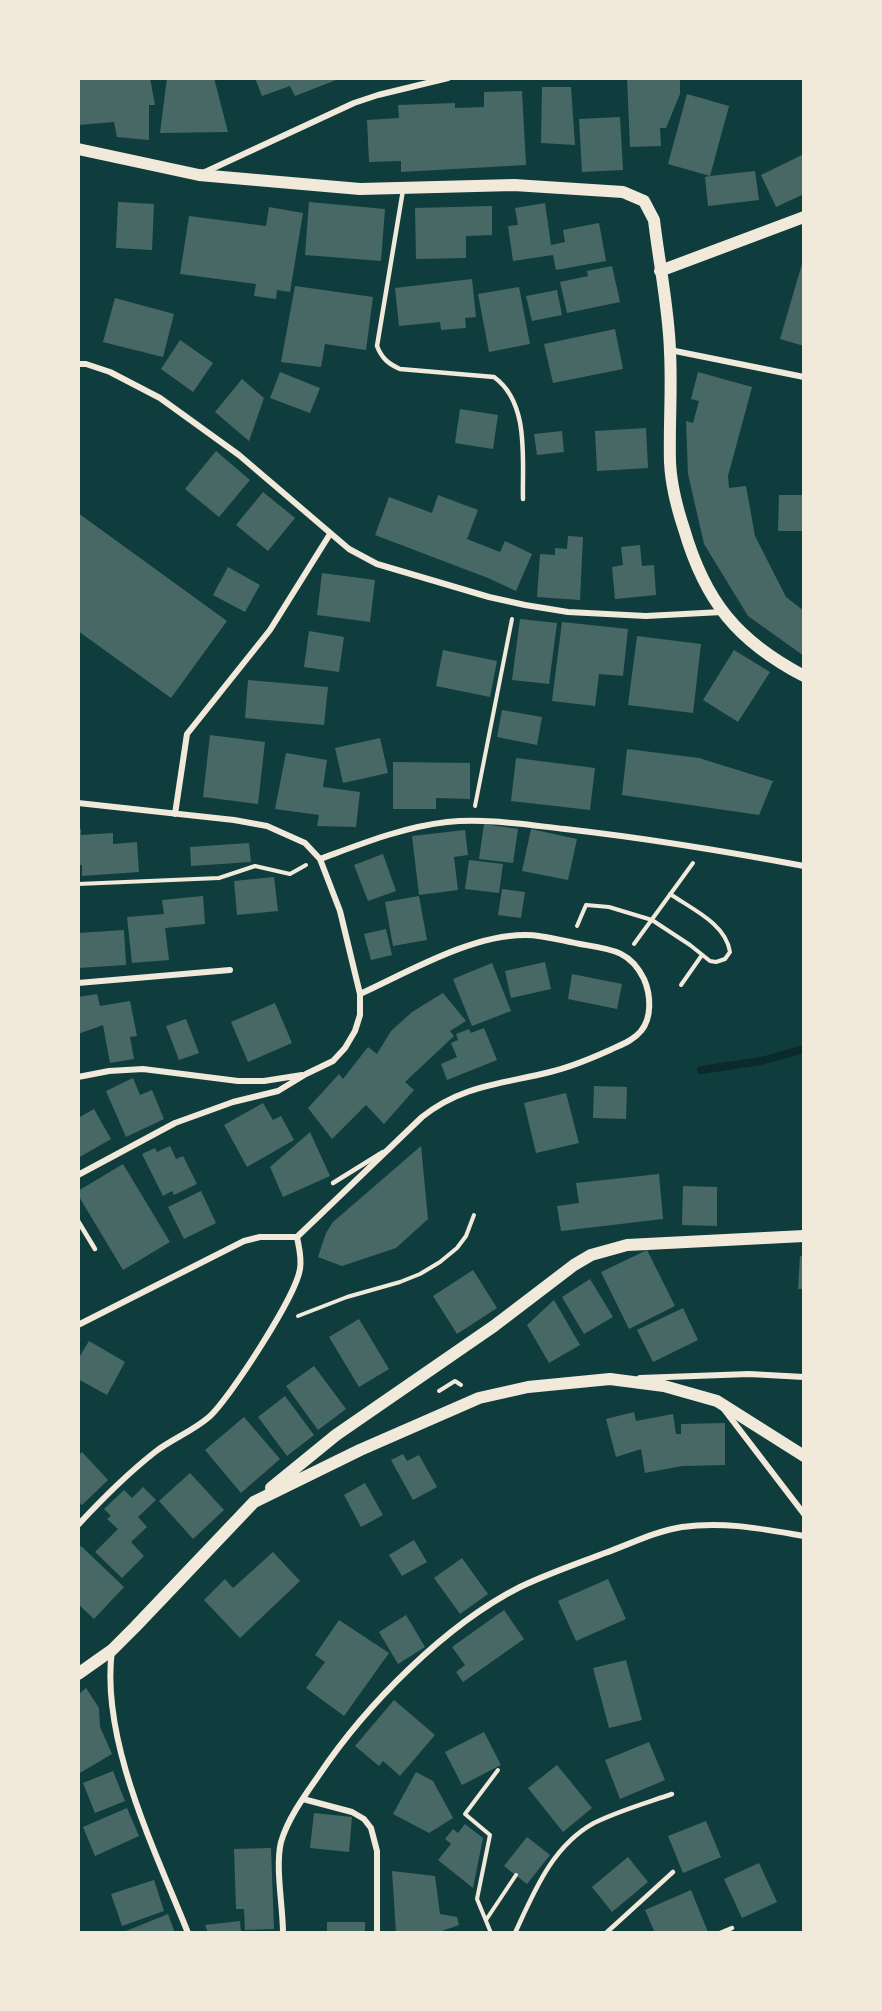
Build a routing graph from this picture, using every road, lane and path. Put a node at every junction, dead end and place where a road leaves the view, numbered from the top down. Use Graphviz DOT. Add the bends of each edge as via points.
graph roads {
  1 [pos="448,78"];
  2 [pos="78,149"];
  3 [pos="199,175"];
  4 [pos="403,187"];
  5 [pos="804,217"];
  6 [pos="660,271"];
  7 [pos="670,350"];
  8 [pos="78,364"];
  9 [pos="804,377"];
  10 [pos="523,499"];
  11 [pos="330,534"];
  12 [pos="516,603"];
  13 [pos="722,612"];
  14 [pos="804,676"];
  15 [pos="78,802"];
  16 [pos="175,814"];
  17 [pos="472,821"];
  18 [pos="705,848"];
  19 [pos="320,859"];
  20 [pos="804,866"];
  21 [pos="78,884"];
  22 [pos="670,894"];
  23 [pos="652,920"];
  24 [pos="571,942"];
  25 [pos="626,955"];
  26 [pos="702,955"];
  27 [pos="230,970"];
  28 [pos="78,983"];
  29 [pos="681,985"];
  30 [pos="360,994"];
  31 [pos="306,1074"];
  32 [pos="78,1077"];
  33 [pos="390,1148"];
  34 [pos="78,1175"];
  35 [pos="333,1183"];
  36 [pos="474,1215"];
  37 [pos="78,1221"];
  38 [pos="804,1236"];
  39 [pos="297,1237"];
  40 [pos="95,1249"];
  41 [pos="78,1325"];
  42 [pos="272,1326"];
  43 [pos="804,1377"];
  44 [pos="610,1379"];
  45 [pos="717,1401"];
  46 [pos="804,1456"];
  47 [pos="254,1502"];
  48 [pos="804,1514"];
  49 [pos="78,1525"];
  50 [pos="804,1536"];
  51 [pos="112,1650"];
  52 [pos="78,1674"];
  53 [pos="498,1770"];
  54 [pos="672,1794"];
  55 [pos="303,1799"];
  56 [pos="673,1872"];
  57 [pos="516,1875"];
  58 [pos="486,1920"];
  59 [pos="732,1928"];
  60 [pos="188,1933"];
  61 [pos="283,1933"];
  62 [pos="377,1933"];
  63 [pos="491,1933"];
  64 [pos="515,1933"];
  65 [pos="606,1933"];
  66 [pos="720,1933"];
  1 -- 3 [label="street" via="354,103"];
  2 -- 3 [label="main road"];
  3 -- 4 [label="main road" via="360,189"];
  4 -- 6 [label="main road" via="514,185 623,192 644,201 654,220"];
  4 -- 10 [label="lane" via="376,346 389,364 400,369 494,377 504,384 521,430"];
  5 -- 6 [label="main road"];
  6 -- 7 [label="main road"];
  7 -- 9 [label="street"];
  7 -- 13 [label="main road" via="670,464 679,512 691,554"];
  8 -- 11 [label="street" via="110,372 160,398 239,454"];
  11 -- 12 [label="street" via="377,564"];
  11 -- 16 [label="street" via="270,630 186,734"];
  12 -- 13 [label="street" via="568,612 646,616"];
  12 -- 17 [label="path"];
  13 -- 14 [label="main road" via="757,645"];
  15 -- 16 [label="street"];
  16 -- 19 [label="street" via="267,826 305,843"];
  17 -- 18 [label="street"];
  17 -- 19 [label="street" via="445,822 386,835"];
  18 -- 20 [label="street"];
  18 -- 22 [label="path"];
  19 -- 21 [label="path" via="290,874 255,866 219,878"];
  19 -- 30 [label="street" via="340,911"];
  22 -- 23 [label="path"];
  22 -- 26 [label="path" via="709,920 729,942 730,952 724,959 710,961"];
  23 -- 24 [label="path" via="609,907 586,905"];
  23 -- 25 [label="path"];
  23 -- 26 [label="path"];
  24 -- 25 [label="street"];
  24 -- 30 [label="street" via="527,935 483,941 459,948"];
  25 -- 33 [label="street" via="637,967 649,996 647,1021 641,1032 574,1065 453,1096 422,1117"];
  26 -- 29 [label="path"];
  27 -- 28 [label="street"];
  30 -- 31 [label="street" via="360,1015 345,1048 333,1061"];
  31 -- 32 [label="street" via="238,1081 143,1069"];
  31 -- 34 [label="street" via="278,1091 232,1102 175,1123"];
  33 -- 35 [label="lane"];
  33 -- 39 [label="street"];
  36 -- 42 [label="path" via="458,1248 420,1274"];
  37 -- 40 [label="lane"];
  38 -- 47 [label="main road" via="636,1244 591,1255 336,1435"];
  39 -- 41 [label="street" via="244,1241"];
  39 -- 42 [label="street" via="300,1270"];
  42 -- 49 [label="street" via="213,1413 148,1458"];
  43 -- 44 [label="street" via="749,1374"];
  44 -- 45 [label="main road" via="664,1386"];
  44 -- 47 [label="main road" via="528,1387 478,1398"];
  45 -- 46 [label="main road"];
  45 -- 48 [label="street"];
  47 -- 51 [label="main road"];
  50 -- 55 [label="street" via="742,1525 680,1528 646,1537 520,1588 476,1614 399,1679 334,1752"];
  51 -- 52 [label="main road"];
  51 -- 60 [label="street" via="110,1704 115,1730 144,1821"];
  53 -- 58 [label="path" via="465,1814 490,1835 477,1899"];
  54 -- 64 [label="lane" via="580,1832 544,1873"];
  55 -- 61 [label="street" via="281,1843"];
  55 -- 62 [label="street" via="352,1812 371,1828 377,1851"];
  56 -- 65 [label="lane"];
  57 -- 58 [label="path"];
  58 -- 63 [label="path"];
  59 -- 66 [label="lane"];
}
